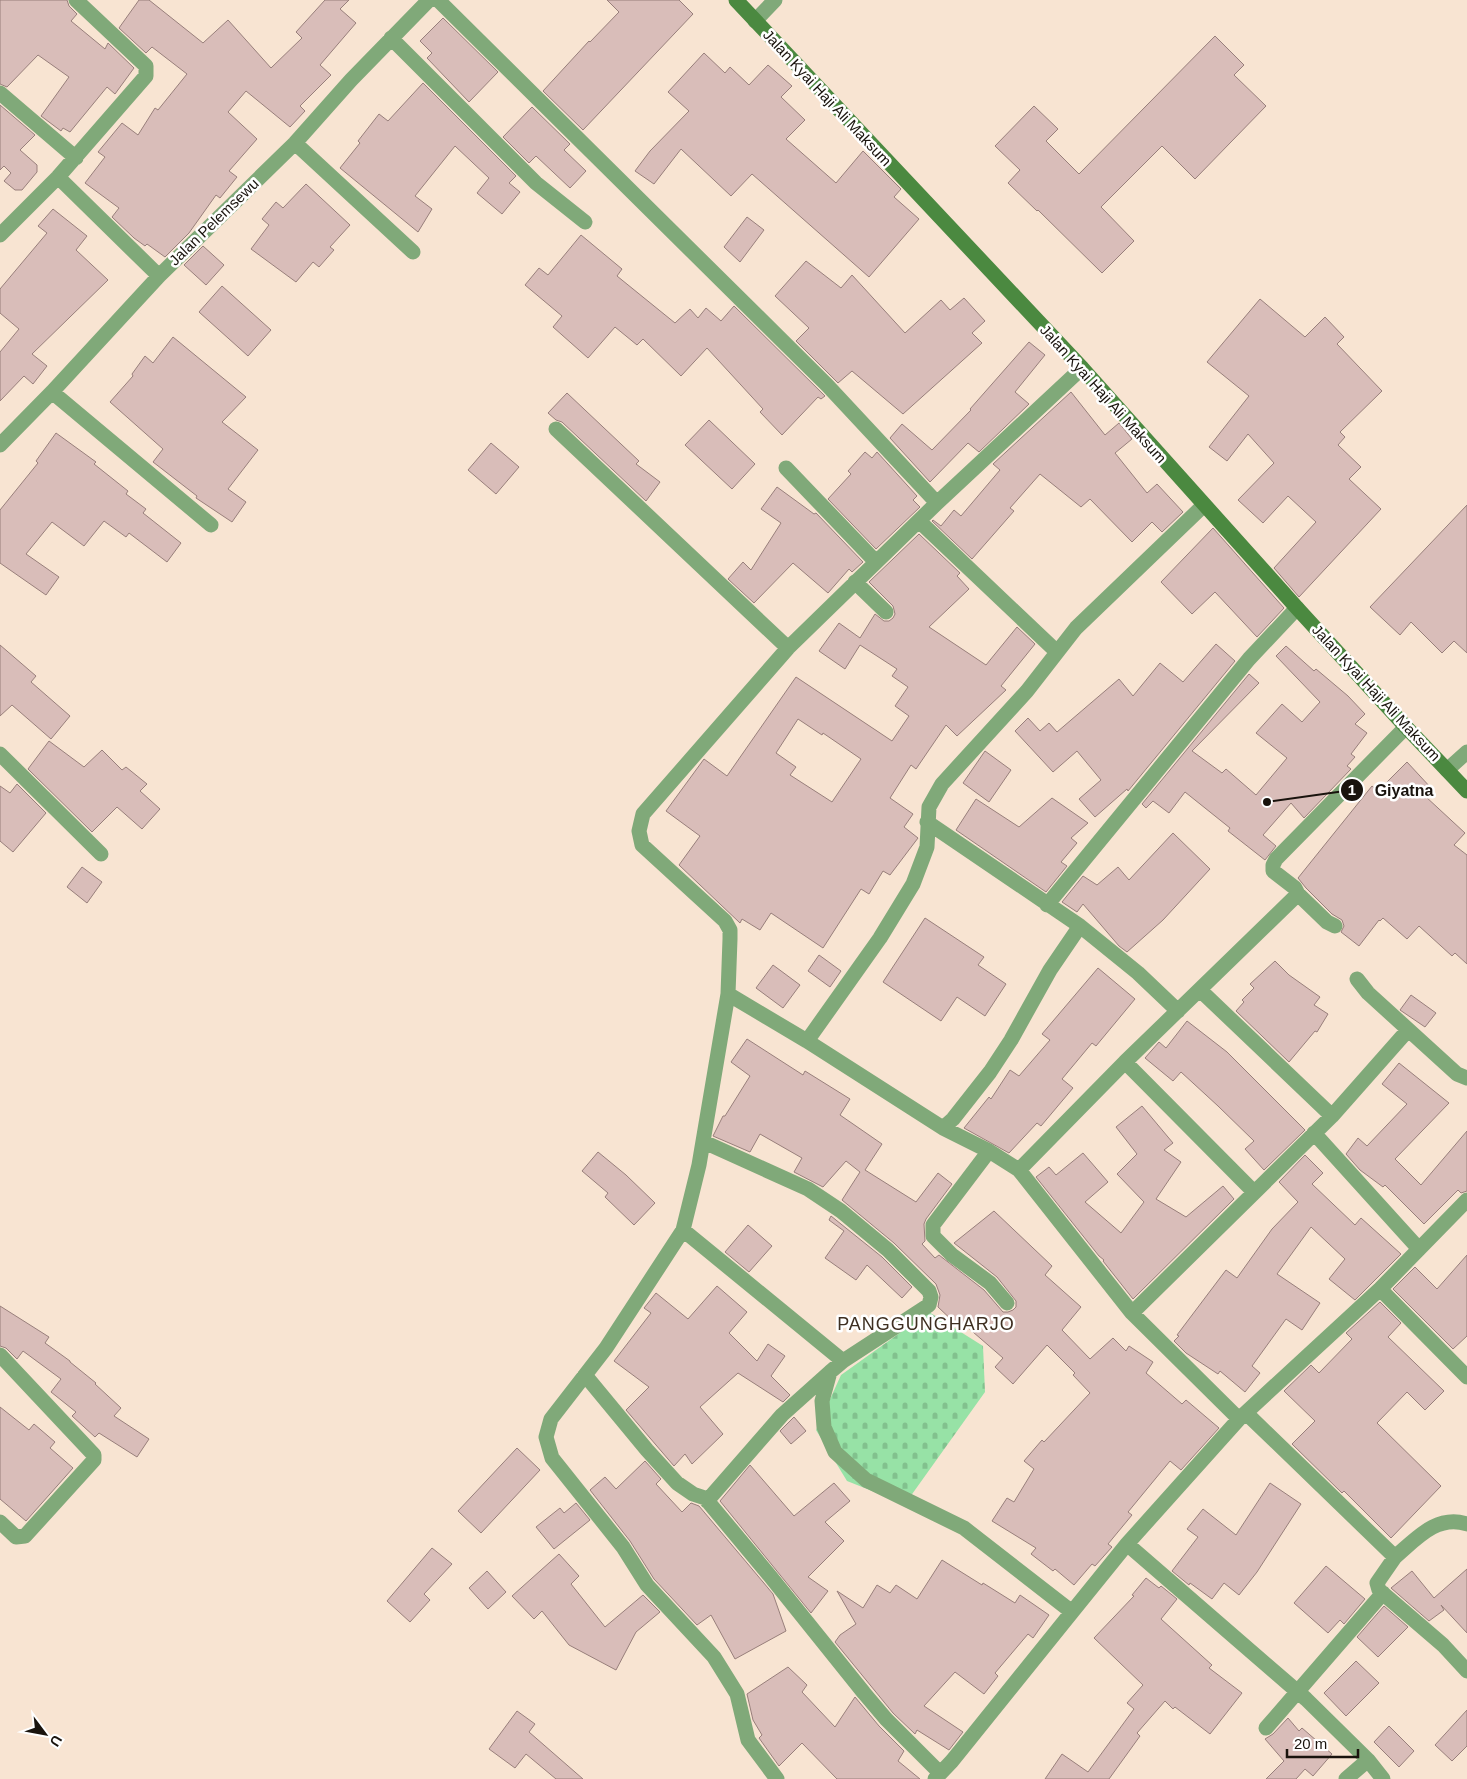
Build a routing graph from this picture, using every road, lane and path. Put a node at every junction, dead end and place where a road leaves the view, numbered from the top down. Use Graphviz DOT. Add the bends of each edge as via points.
graph roads {
  1 [pos="76,0"];
  2 [pos="429,0"];
  3 [pos="438,0"];
  4 [pos="736,0"];
  5 [pos="775,0"];
  6 [pos="755,21"];
  7 [pos="391,38"];
  8 [pos="0,93"];
  9 [pos="294,143"];
  10 [pos="76,158"];
  11 [pos="58,177"];
  12 [pos="585,222"];
  13 [pos="0,235"];
  14 [pos="412,252"];
  15 [pos="158,276"];
  16 [pos="1082,368"];
  17 [pos="52,392"];
  18 [pos="556,429"];
  19 [pos="0,445"];
  20 [pos="786,468"];
  21 [pos="938,503"];
  22 [pos="1204,505"];
  23 [pos="919,521"];
  24 [pos="211,525"];
  25 [pos="876,562"];
  26 [pos="855,582"];
  27 [pos="1297,608"];
  28 [pos="886,612"];
  29 [pos="788,648"];
  30 [pos="1057,652"];
  31 [pos="1406,727"];
  32 [pos="1467,752"];
  33 [pos="0,754"];
  34 [pos="1447,770"];
  35 [pos="1467,791"];
  36 [pos="927,822"];
  37 [pos="101,854"];
  38 [pos="1298,894"];
  39 [pos="1047,905"];
  40 [pos="1080,926"];
  41 [pos="1335,926"];
  42 [pos="1357,979"];
  43 [pos="1200,990"];
  44 [pos="728,994"];
  45 [pos="1178,1011"];
  46 [pos="1408,1030"];
  47 [pos="807,1041"];
  48 [pos="1125,1062"];
  49 [pos="1467,1078"];
  50 [pos="1332,1116"];
  51 [pos="943,1128"];
  52 [pos="1314,1133"];
  53 [pos="704,1142"];
  54 [pos="989,1151"];
  55 [pos="1020,1170"];
  56 [pos="1254,1192"];
  57 [pos="1467,1200"];
  58 [pos="683,1230"];
  59 [pos="1419,1249"];
  60 [pos="1380,1289"];
  61 [pos="1007,1303"];
  62 [pos="1132,1314"];
  63 [pos="0,1355"];
  64 [pos="843,1360"];
  65 [pos="830,1372"];
  66 [pos="585,1375"];
  67 [pos="1467,1377"];
  68 [pos="1242,1416"];
  69 [pos="707,1501"];
  70 [pos="0,1522"];
  71 [pos="1467,1524"];
  72 [pos="1127,1544"];
  73 [pos="1395,1557"];
  74 [pos="1383,1593"];
  75 [pos="1072,1612"];
  76 [pos="1467,1671"];
  77 [pos="1298,1692"];
  78 [pos="1266,1728"];
  79 [pos="1368,1760"];
  80 [pos="937,1776"];
  81 [pos="777,1779"];
  82 [pos="1346,1779"];
  83 [pos="1383,1779"];
  1 -- 10 [label="street" via="146,66 147,71"];
  2 -- 7 [label="street, Jalan Pelemsewu"];
  3 -- 21 [label="street" via="827,385"];
  4 -- 6 [label="street, Jalan Kyai Haji Ali Maksum"];
  5 -- 6 [label="street"];
  6 -- 16 [label="street, Jalan Kyai Haji Ali Maksum"];
  7 -- 9 [label="street, Jalan Pelemsewu"];
  7 -- 12 [label="street" via="536,183"];
  8 -- 10 [label="street"];
  9 -- 14 [label="street"];
  9 -- 15 [label="street, Jalan Pelemsewu"];
  10 -- 11 [label="street"];
  11 -- 13 [label="street"];
  11 -- 15 [label="street"];
  15 -- 17 [label="street, Jalan Pelemsewu"];
  16 -- 21 [label="street"];
  16 -- 22 [label="street, Jalan Kyai Haji Ali Maksum"];
  17 -- 19 [label="street, Jalan Pelemsewu"];
  17 -- 24 [label="street"];
  18 -- 29 [label="street"];
  20 -- 25 [label="street"];
  21 -- 23 [label="street"];
  22 -- 27 [label="street, Jalan Kyai Haji Ali Maksum"];
  22 -- 30 [label="street" via="1076,628"];
  23 -- 25 [label="street"];
  23 -- 30 [label="street"];
  25 -- 26 [label="street"];
  26 -- 28 [label="street"];
  26 -- 29 [label="street"];
  27 -- 31 [label="street, Jalan Kyai Haji Ali Maksum"];
  27 -- 39 [label="street" via="1249,659"];
  29 -- 44 [label="street" via="643,814 639,831 642,845 725,920 730,930"];
  30 -- 36 [label="street" via="1028,691 942,784 929,807"];
  31 -- 34 [label="street, Jalan Kyai Haji Ali Maksum"];
  31 -- 38 [label="street" via="1276,859 1273,872 1295,888"];
  32 -- 34 [label="street"];
  33 -- 37 [label="street"];
  34 -- 35 [label="street, Jalan Kyai Haji Ali Maksum"];
  36 -- 39 [label="street"];
  36 -- 47 [label="street" via="926,847 913,884 880,938"];
  38 -- 41 [label="street" via="1326,922"];
  38 -- 43 [label="street"];
  39 -- 40 [label="street"];
  40 -- 45 [label="street"];
  40 -- 51 [label="street" via="990,1072"];
  42 -- 46 [label="street"];
  43 -- 45 [label="street"];
  43 -- 50 [label="street"];
  44 -- 47 [label="street"];
  44 -- 53 [label="street"];
  45 -- 48 [label="street"];
  46 -- 49 [label="street" via="1457,1074"];
  46 -- 50 [label="street"];
  47 -- 51 [label="street"];
  48 -- 55 [label="street"];
  48 -- 56 [label="street"];
  50 -- 52 [label="street"];
  51 -- 54 [label="street"];
  52 -- 56 [label="street"];
  52 -- 59 [label="street"];
  53 -- 58 [label="street"];
  53 -- 64 [label="street" via="808,1189 841,1211 888,1250 929,1291 928,1305"];
  54 -- 55 [label="street"];
  54 -- 61 [label="street" via="933,1225 933,1236 952,1255 990,1283"];
  55 -- 62 [label="street"];
  56 -- 62 [label="street"];
  57 -- 59 [label="street"];
  58 -- 64 [label="street"];
  58 -- 66 [label="street"];
  59 -- 60 [label="street"];
  60 -- 67 [label="street"];
  60 -- 68 [label="street"];
  62 -- 68 [label="street"];
  63 -- 70 [label="street" via="94,1455 94,1460 25,1536 16,1537"];
  64 -- 65 [label="street"];
  65 -- 69 [label="street" via="782,1415"];
  65 -- 75 [label="street" via="822,1401 824,1427 835,1452 866,1480 964,1528"];
  66 -- 69 [label="street" via="677,1483"];
  66 -- 81 [label="street" via="550,1419 546,1437 552,1458 623,1548 647,1585 714,1656 737,1694 748,1740"];
  68 -- 72 [label="street"];
  68 -- 73 [label="street"];
  69 -- 80 [label="street" via="869,1700"];
  71 -- 73 [label="street" via="1448,1521 1430,1528"];
  72 -- 75 [label="street"];
  72 -- 77 [label="street"];
  73 -- 74 [label="street" via="1377,1584"];
  74 -- 76 [label="street" via="1443,1645"];
  74 -- 77 [label="street"];
  75 -- 80 [label="street"];
  77 -- 78 [label="street"];
  77 -- 79 [label="street"];
  79 -- 82 [label="street"];
  79 -- 83 [label="street"];
}
